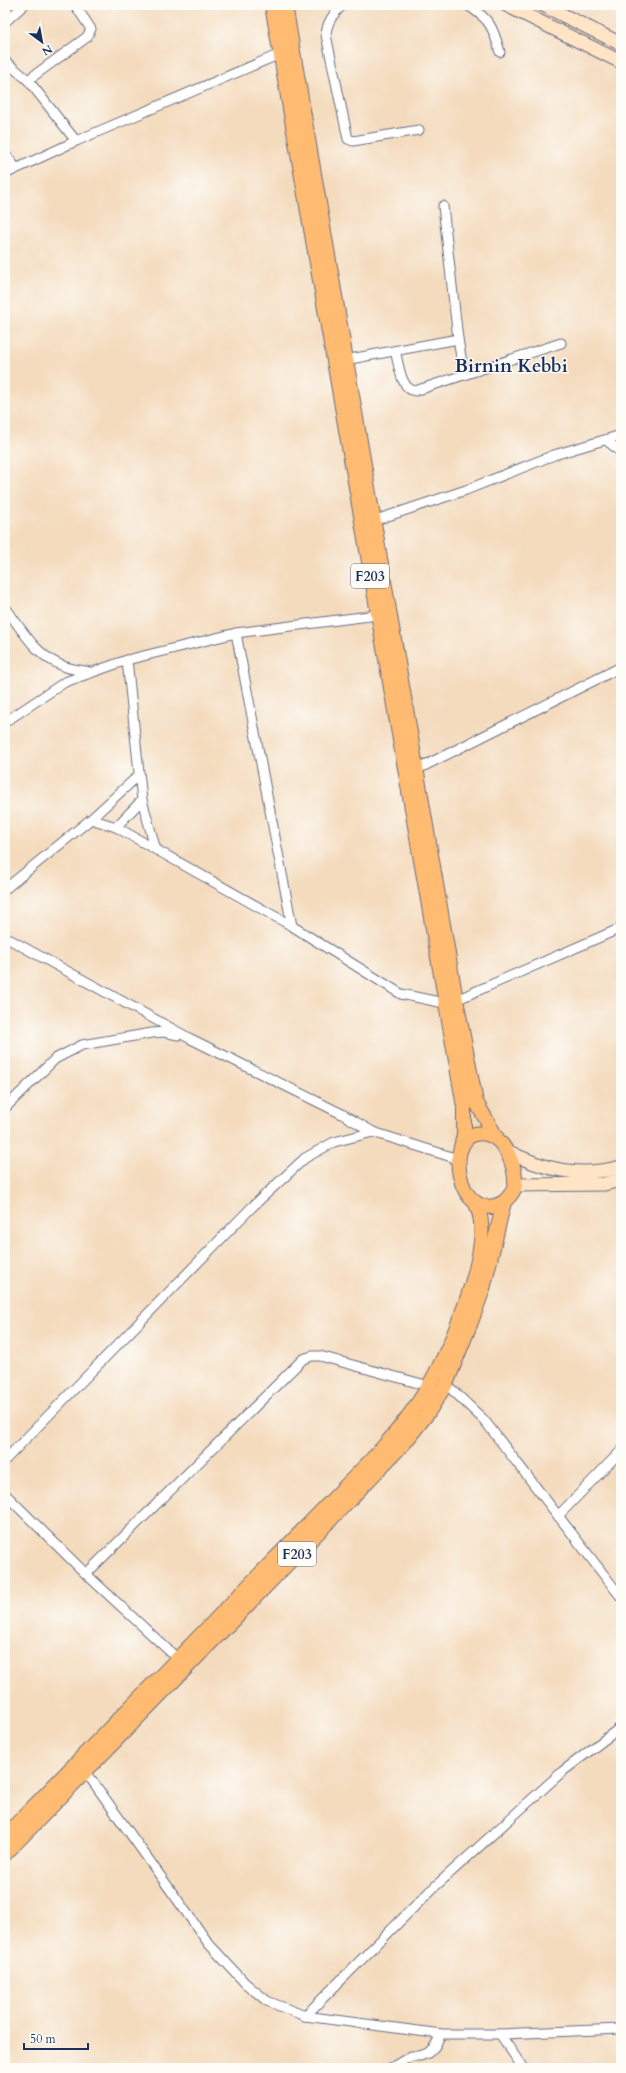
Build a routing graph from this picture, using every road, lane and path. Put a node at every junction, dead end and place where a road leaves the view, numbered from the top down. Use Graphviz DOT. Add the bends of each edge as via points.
graph roads {
  1 [pos="24,5"];
  2 [pos="75,5"];
  3 [pos="272,5"];
  4 [pos="285,5"];
  5 [pos="343,5"];
  6 [pos="467,5"];
  7 [pos="506,5"];
  8 [pos="543,5"];
  9 [pos="5,22"];
  10 [pos="621,44"];
  11 [pos="500,52"];
  12 [pos="280,54"];
  13 [pos="5,61"];
  14 [pos="621,62"];
  15 [pos="28,80"];
  16 [pos="419,130"];
  17 [pos="76,141"];
  18 [pos="5,154"];
  19 [pos="16,168"];
  20 [pos="5,174"];
  21 [pos="443,206"];
  22 [pos="458,339"];
  23 [pos="561,343"];
  24 [pos="395,351"];
  25 [pos="345,360"];
  26 [pos="464,375"];
  27 [pos="621,436"];
  28 [pos="606,440"];
  29 [pos="621,452"];
  30 [pos="374,521"];
  31 [pos="5,607"];
  32 [pos="377,614"];
  33 [pos="236,633"];
  34 [pos="127,660"];
  35 [pos="621,667"];
  36 [pos="91,672"];
  37 [pos="5,722"];
  38 [pos="416,770"];
  39 [pos="139,776"];
  40 [pos="142,800"];
  41 [pos="90,820"];
  42 [pos="116,827"];
  43 [pos="156,850"];
  44 [pos="5,889"];
  45 [pos="292,926"];
  46 [pos="621,928"];
  47 [pos="5,937"];
  48 [pos="450,1002"];
  49 [pos="190,1038"];
  50 [pos="5,1108"];
  51 [pos="373,1132"];
  52 [pos="502,1145"];
  53 [pos="460,1153"];
  54 [pos="621,1167"];
  55 [pos="621,1180"];
  56 [pos="515,1185"];
  57 [pos="504,1202"];
  58 [pos="476,1203"];
  59 [pos="446,1384"];
  60 [pos="429,1386"];
  61 [pos="621,1451"];
  62 [pos="5,1460"];
  63 [pos="5,1494"];
  64 [pos="558,1516"];
  65 [pos="86,1574"];
  66 [pos="621,1597"];
  67 [pos="178,1659"];
  68 [pos="621,1727"];
  69 [pos="86,1772"];
  70 [pos="11,1831"];
  71 [pos="5,1854"];
  72 [pos="304,2016"];
  73 [pos="621,2029"];
  74 [pos="441,2034"];
  75 [pos="500,2034"];
  76 [pos="391,2068"];
  77 [pos="523,2068"];
  1 -- 9 [label="street"];
  2 -- 15 [label="street" via="91,29 87,37"];
  3 -- 12 [label="main road, F203"];
  4 -- 25 [label="main road, F203"];
  5 -- 16 [label="street" via="326,25 326,35 348,139 353,141"];
  6 -- 11 [label="street" via="483,15 493,28"];
  7 -- 14 [label="main road"];
  8 -- 10 [label="main road"];
  12 -- 17 [label="street"];
  12 -- 32 [label="main road, F203"];
  13 -- 15 [label="street"];
  15 -- 17 [label="street"];
  17 -- 19 [label="street"];
  18 -- 19 [label="street"];
  19 -- 20 [label="street"];
  21 -- 22 [label="street"];
  22 -- 24 [label="street"];
  22 -- 26 [label="street"];
  23 -- 26 [label="street"];
  24 -- 25 [label="street"];
  24 -- 26 [label="street" via="405,386 410,390 415,391"];
  25 -- 30 [label="main road, F203"];
  27 -- 28 [label="street"];
  28 -- 29 [label="street"];
  28 -- 30 [label="street" via="554,455 466,490"];
  30 -- 38 [label="main road, F203"];
  31 -- 36 [label="street" via="36,648 49,659 66,667"];
  32 -- 33 [label="street"];
  32 -- 48 [label="main road, F203"];
  33 -- 34 [label="street"];
  33 -- 45 [label="street"];
  34 -- 36 [label="street"];
  34 -- 39 [label="street"];
  35 -- 38 [label="street"];
  36 -- 37 [label="street" via="65,682"];
  38 -- 48 [label="main road, F203"];
  39 -- 40 [label="street"];
  39 -- 41 [label="street"];
  40 -- 42 [label="street"];
  40 -- 43 [label="street"];
  41 -- 42 [label="street"];
  41 -- 44 [label="street"];
  42 -- 43 [label="street"];
  43 -- 45 [label="street"];
  45 -- 48 [label="street" via="401,994"];
  46 -- 48 [label="street"];
  47 -- 49 [label="street"];
  48 -- 52 [label="main road, F203" via="476,1102"];
  48 -- 53 [label="main road, F203" via="464,1107 464,1134"];
  49 -- 50 [label="street" via="164,1032 82,1045 55,1059"];
  49 -- 51 [label="street"];
  51 -- 53 [label="street"];
  51 -- 62 [label="street" via="334,1142 305,1158 252,1207"];
  52 -- 53 [label="main road" via="487,1134 474,1135 468,1138"];
  52 -- 54 [label="main road" via="540,1166 559,1170 592,1172"];
  52 -- 56 [label="main road" via="513,1168"];
  53 -- 58 [label="main road" via="462,1180 467,1193"];
  55 -- 56 [label="main road" via="604,1184"];
  56 -- 57 [label="main road"];
  57 -- 58 [label="main road" via="488,1207"];
  57 -- 59 [label="main road, F203" via="483,1289"];
  58 -- 60 [label="main road, F203" via="482,1232 473,1278 448,1346"];
  59 -- 64 [label="street" via="484,1420"];
  59 -- 69 [label="main road, F203" via="405,1442"];
  60 -- 65 [label="street" via="320,1356 303,1359"];
  60 -- 67 [label="main road, F203" via="411,1413 377,1454"];
  61 -- 64 [label="street"];
  63 -- 65 [label="street"];
  64 -- 66 [label="street"];
  65 -- 67 [label="street"];
  67 -- 70 [label="main road, F203"];
  68 -- 72 [label="street" via="563,1771 430,1891"];
  69 -- 70 [label="main road, F203"];
  69 -- 72 [label="street" via="209,1944 245,1983 267,2001"];
  70 -- 71 [label="main road, F203"];
  72 -- 74 [label="street"];
  73 -- 75 [label="street"];
  74 -- 75 [label="street"];
  74 -- 76 [label="street" via="428,2053 411,2056"];
  75 -- 77 [label="street"];
}
